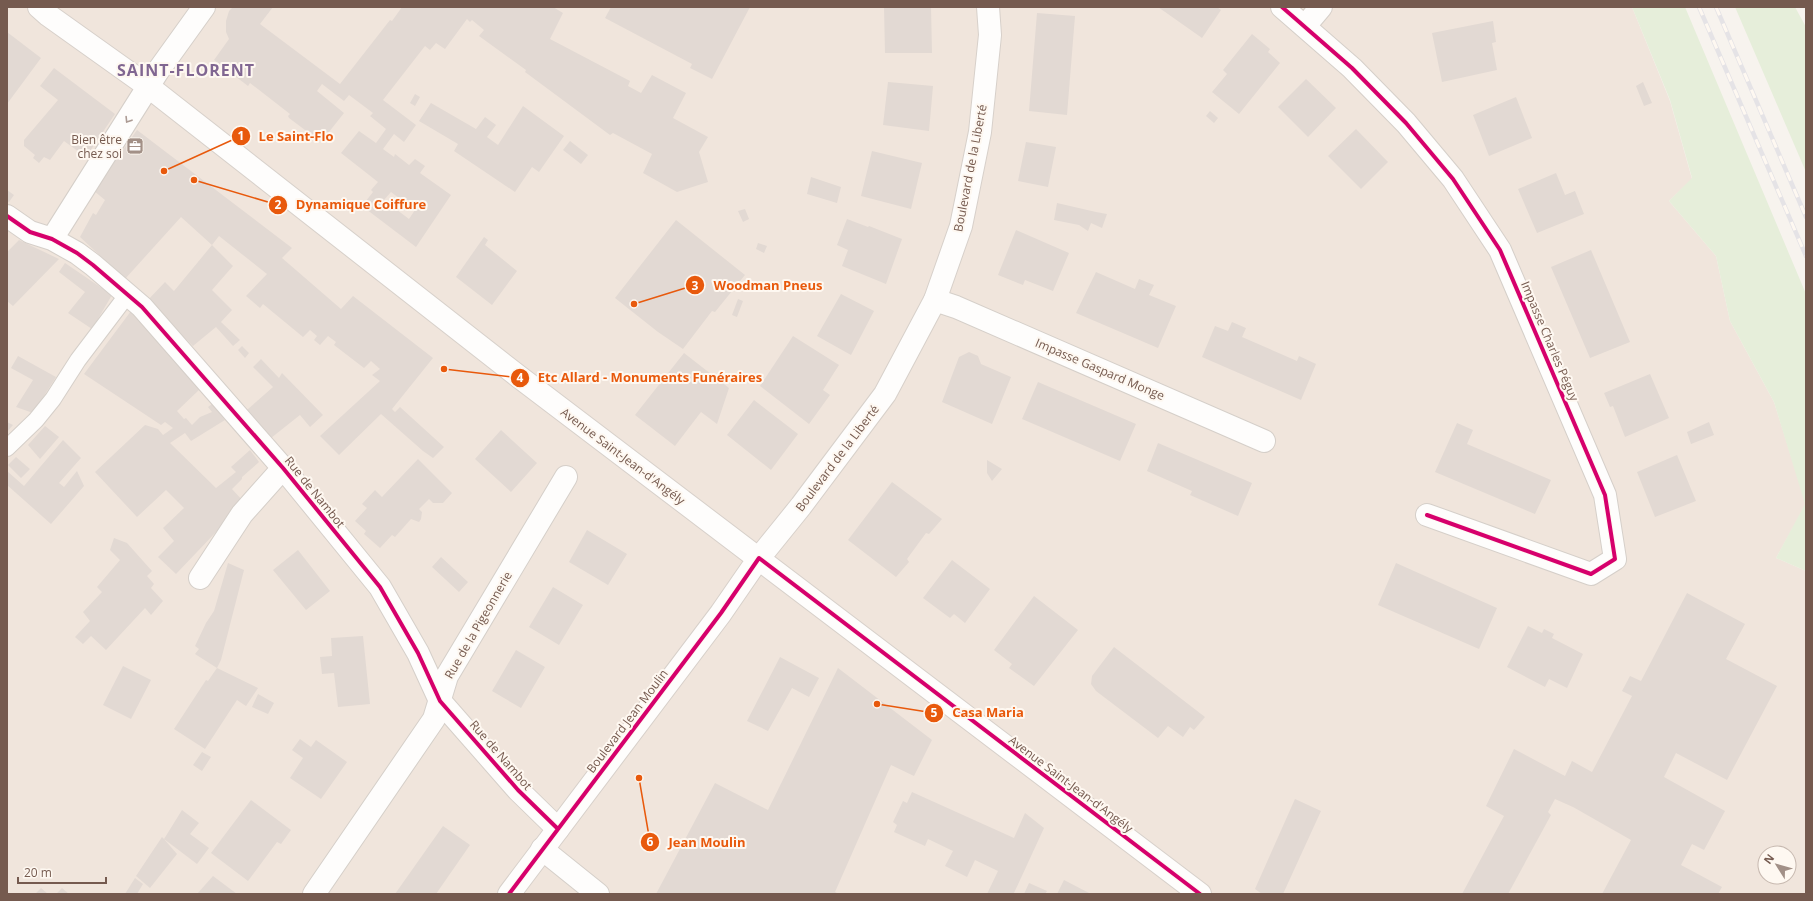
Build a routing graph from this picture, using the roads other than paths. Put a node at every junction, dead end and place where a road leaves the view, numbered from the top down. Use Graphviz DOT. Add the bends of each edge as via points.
graph roads {
  1 [pos="23,7"];
  2 [pos="204,7"];
  3 [pos="988,7"];
  4 [pos="1282,7"];
  5 [pos="1321,7"];
  6 [pos="43,11"];
  7 [pos="1305,26"];
  8 [pos="149,87"];
  9 [pos="7,216"];
  10 [pos="52,239"];
  11 [pos="128,294"];
  12 [pos="935,300"];
  13 [pos="1264,441"];
  14 [pos="7,448"];
  15 [pos="283,468"];
  16 [pos="566,477"];
  17 [pos="1427,515"];
  18 [pos="759,558"];
  19 [pos="200,578"];
  20 [pos="440,701"];
  21 [pos="558,829"];
  22 [pos="542,849"];
  23 [pos="314,894"];
  24 [pos="509,894"];
  25 [pos="598,894"];
  26 [pos="1200,894"];
  1 -- 6 [label="street, Avenue Saint-Jean-d'Angély"];
  2 -- 8 [label="street"];
  3 -- 12 [label="street, Boulevard de la Liberté" via="990,35 980,132 961,226"];
  4 -- 7 [label="street, Impasse Charles Péguy"];
  5 -- 7 [label="street"];
  6 -- 8 [label="street, Avenue Saint-Jean-d'Angély"];
  7 -- 17 [label="street, Impasse Charles Péguy" via="1406,122 1454,179 1500,250 1605,495 1614,559 1591,574"];
  8 -- 10 [label="street, one-way"];
  8 -- 18 [label="street, Avenue Saint-Jean-d'Angély" via="518,376"];
  9 -- 10 [label="street, Rue de Nambot" via="30,232"];
  10 -- 11 [label="street, Rue de Nambot" via="93,265"];
  11 -- 14 [label="lane" via="36,420"];
  11 -- 15 [label="street, Rue de Nambot"];
  12 -- 13 [label="street, Impasse Gaspard Monge"];
  12 -- 18 [label="street, Boulevard de la Liberté" via="885,394"];
  15 -- 19 [label="street, Rue de Nambot" via="242,514"];
  15 -- 20 [label="street, Rue de Nambot" via="380,587 418,653"];
  16 -- 20 [label="street, Rue de la Pigeonnerie" via="447,676"];
  18 -- 21 [label="street, Boulevard Jean Moulin" via="721,613"];
  18 -- 26 [label="street, Avenue Saint-Jean-d'Angély"];
  20 -- 21 [label="street, Rue de Nambot" via="518,790"];
  20 -- 23 [label="street, Rue de la Pigeonnerie" via="434,719"];
  21 -- 22 [label="street, Boulevard Jean Moulin"];
  22 -- 24 [label="street, Boulevard Jean Moulin"];
  22 -- 25 [label="street"];
}
